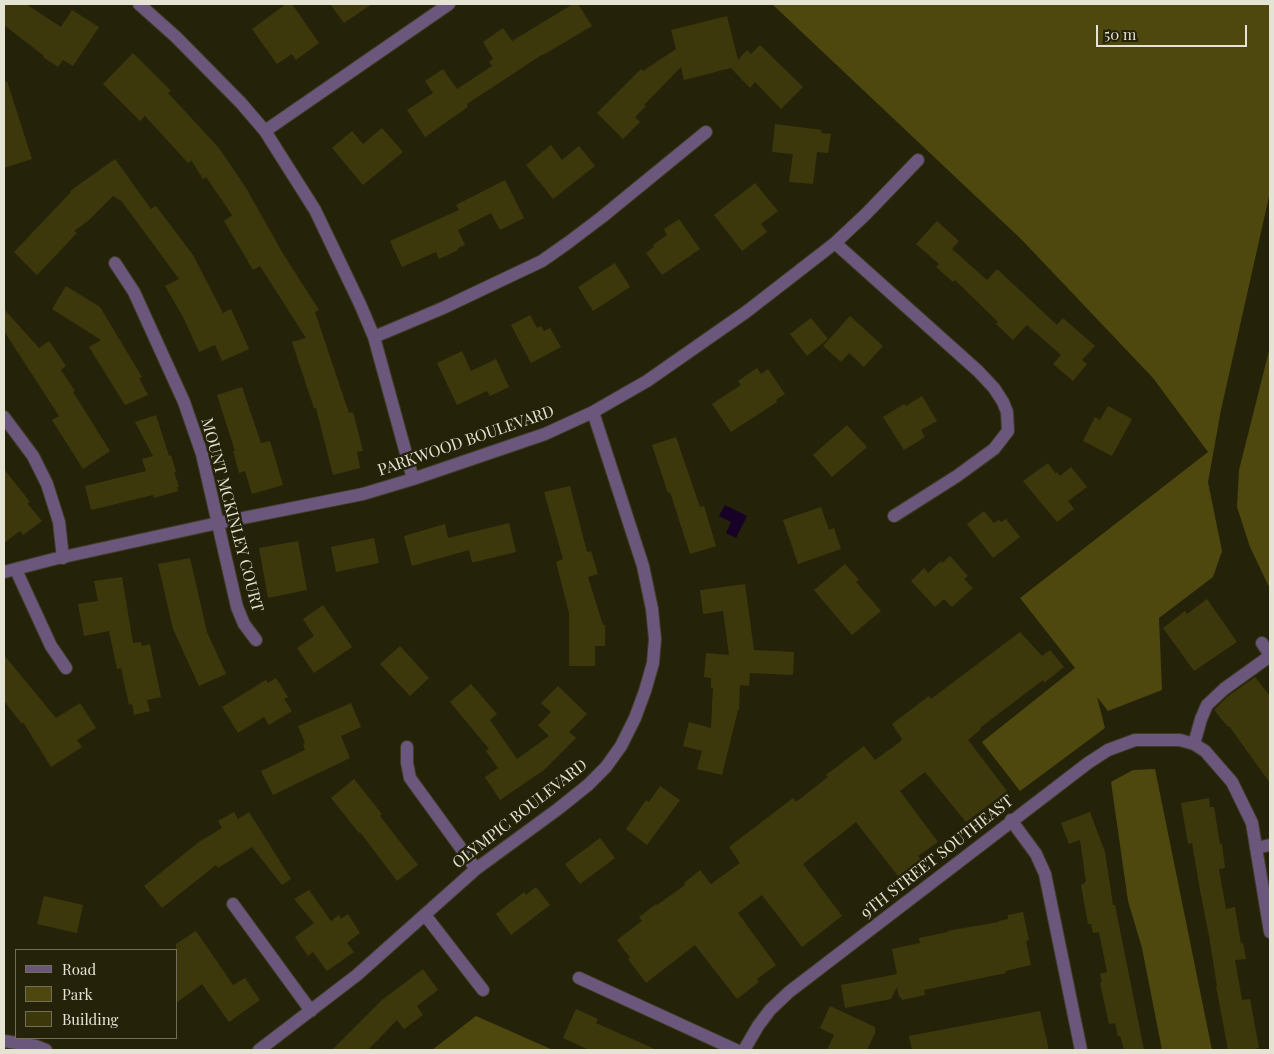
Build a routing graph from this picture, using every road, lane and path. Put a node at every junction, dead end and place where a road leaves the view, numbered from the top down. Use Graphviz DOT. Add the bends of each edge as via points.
graph roads {
  1 [pos="139,4"];
  2 [pos="449,4"];
  3 [pos="265,132"];
  4 [pos="706,132"];
  5 [pos="918,160"];
  6 [pos="835,242"];
  7 [pos="115,263"];
  8 [pos="374,337"];
  9 [pos="593,412"];
  10 [pos="4,417"];
  11 [pos="413,479"];
  12 [pos="894,516"];
  13 [pos="218,523"];
  14 [pos="63,558"];
  15 [pos="10,571"];
  16 [pos="256,640"];
  17 [pos="1262,643"];
  18 [pos="1270,656"];
  19 [pos="66,668"];
  20 [pos="1194,744"];
  21 [pos="407,747"];
  22 [pos="1012,820"];
  23 [pos="1270,844"];
  24 [pos="1256,848"];
  25 [pos="476,869"];
  26 [pos="233,904"];
  27 [pos="425,915"];
  28 [pos="1270,932"];
  29 [pos="579,978"];
  30 [pos="483,990"];
  31 [pos="311,1011"];
  32 [pos="11,1039"];
  33 [pos="46,1050"];
  34 [pos="259,1050"];
  35 [pos="736,1050"];
  36 [pos="744,1050"];
  37 [pos="1081,1050"];
  1 -- 3 [label="street" via="241,103"];
  2 -- 3 [label="street"];
  3 -- 8 [label="street" via="315,210"];
  4 -- 8 [label="street" via="570,242 542,260"];
  5 -- 6 [label="street, PARKWOOD BOULEVARD"];
  6 -- 9 [label="street, PARKWOOD BOULEVARD" via="738,317 647,380"];
  6 -- 12 [label="street" via="978,371 994,388 1007,412 1008,431 994,449"];
  7 -- 13 [label="street, MOUNT MCKINLEY COURT" via="134,292 184,402 202,454"];
  8 -- 11 [label="street"];
  9 -- 11 [label="street, PARKWOOD BOULEVARD" via="545,434"];
  9 -- 25 [label="street, OLYMPIC BOULEVARD" via="643,566 652,609 653,663 634,718 621,746 606,767 558,809"];
  10 -- 14 [label="street" via="33,456 47,484 59,522"];
  11 -- 13 [label="street, PARKWOOD BOULEVARD" via="363,494"];
  13 -- 14 [label="street, PARKWOOD BOULEVARD"];
  13 -- 16 [label="street, MOUNT MCKINLEY COURT" via="237,607"];
  14 -- 15 [label="street, PARKWOOD BOULEVARD"];
  15 -- 19 [label="street"];
  17 -- 18 [label="street"];
  18 -- 20 [label="street" via="1224,689 1208,705"];
  20 -- 22 [label="street, 9TH STREET SOUTHEAST" via="1180,740 1135,740 1108,750"];
  20 -- 24 [label="street" via="1205,751 1232,782 1252,823"];
  21 -- 25 [label="street" via="410,778"];
  22 -- 36 [label="street, 9TH STREET SOUTHEAST" via="780,999"];
  22 -- 37 [label="street" via="1036,854 1045,874"];
  23 -- 24 [label="street"];
  24 -- 28 [label="street"];
  25 -- 27 [label="street, OLYMPIC BOULEVARD"];
  26 -- 31 [label="street"];
  27 -- 30 [label="street"];
  27 -- 31 [label="street, OLYMPIC BOULEVARD" via="357,976"];
  29 -- 35 [label="street"];
  31 -- 34 [label="street, OLYMPIC BOULEVARD"];
  32 -- 33 [label="street"];
}
